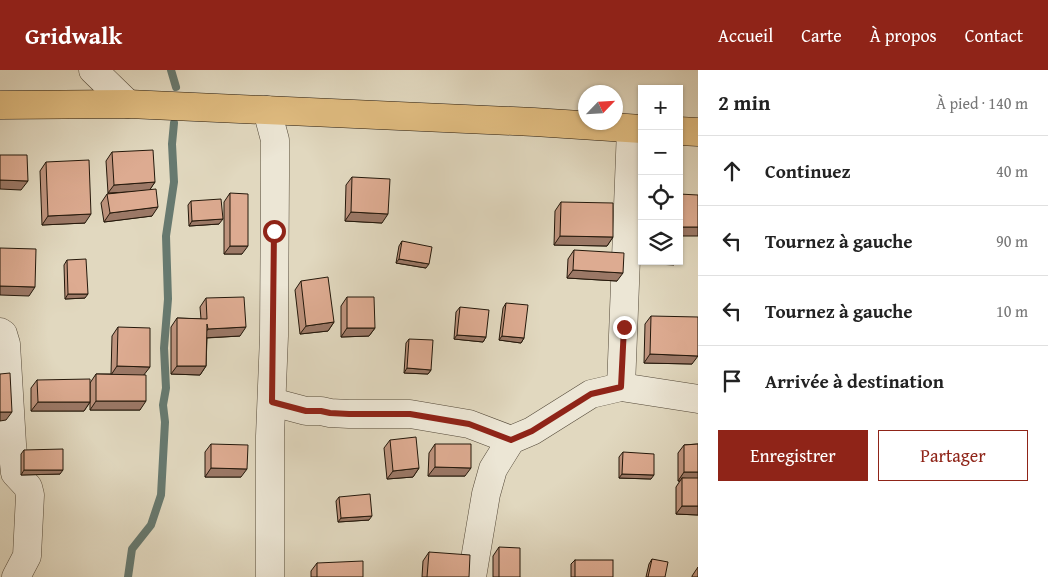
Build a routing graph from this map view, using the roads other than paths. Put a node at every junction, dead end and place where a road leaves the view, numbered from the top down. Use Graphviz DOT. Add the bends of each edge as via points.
graph roads {
  1 [pos="93,70"];
  2 [pos="128,104"];
  3 [pos="0,106"];
  4 [pos="267,110"];
  5 [pos="636,129"];
  6 [pos="683,131"];
  7 [pos="698,132"];
  8 [pos="0,332"];
  9 [pos="621,387"];
  10 [pos="698,399"];
  11 [pos="272,402"];
  12 [pos="511,440"];
  13 [pos="16,577"];
  14 [pos="270,577"];
  15 [pos="472,577"];
  1 -- 2 [label="street"];
  2 -- 3 [label="highway"];
  2 -- 4 [label="highway"];
  4 -- 5 [label="highway"];
  4 -- 11 [label="street" via="275,140"];
  5 -- 9 [label="street"];
  6 -- 7 [label="highway"];
  8 -- 13 [label="street" via="6,344 15,473 30,494 27,556"];
  9 -- 10 [label="street"];
  9 -- 12 [label="street" via="591,394 532,431"];
  11 -- 12 [label="street" via="306,411 339,414 410,414 469,424"];
  11 -- 14 [label="street"];
  12 -- 15 [label="street" via="493,469"];
}
